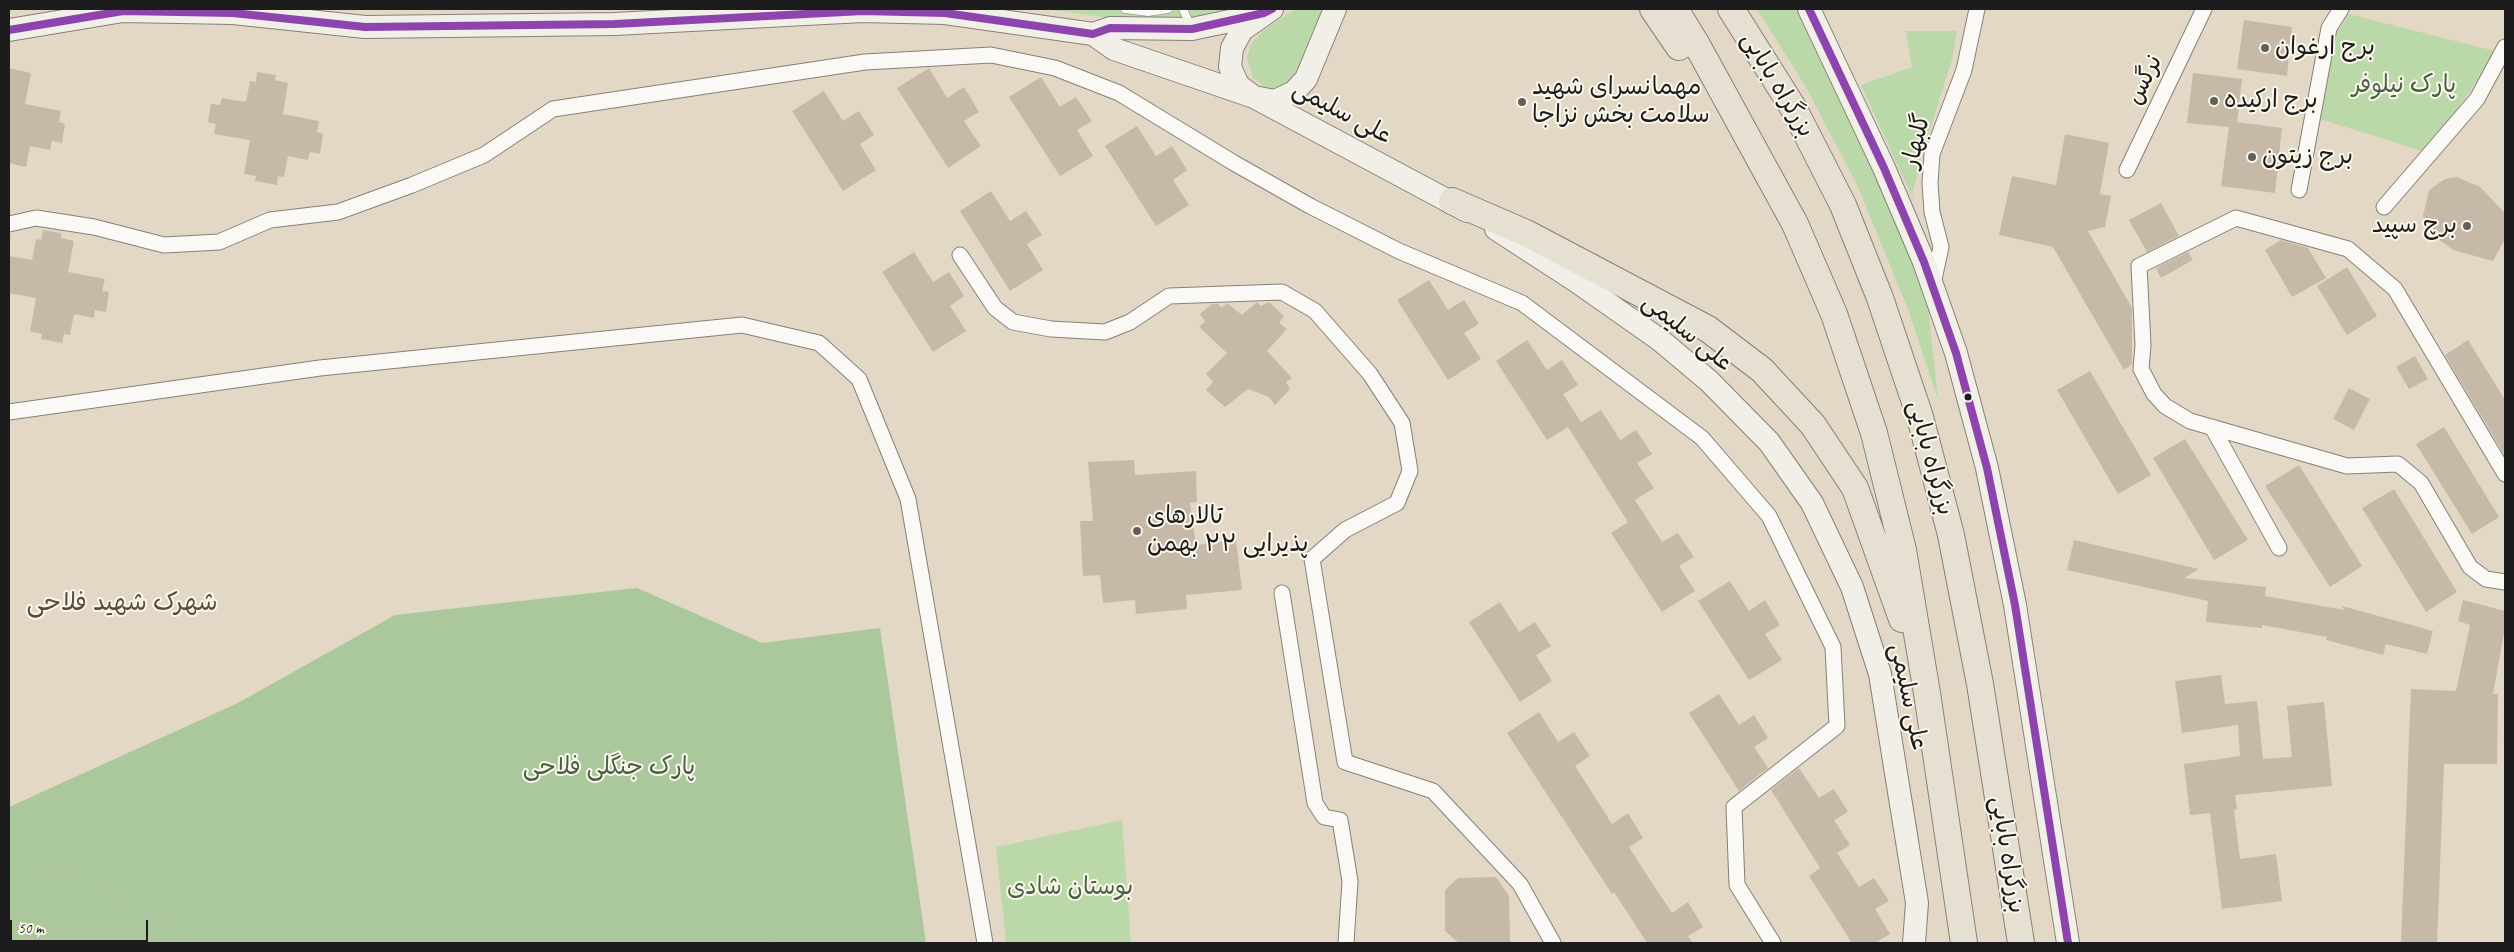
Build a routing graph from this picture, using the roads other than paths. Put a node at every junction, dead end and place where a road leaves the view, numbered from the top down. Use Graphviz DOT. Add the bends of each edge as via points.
graph roads {
  1 [pos="1125,9"];
  2 [pos="1168,9"];
  3 [pos="1183,9"];
  4 [pos="1335,9"];
  5 [pos="1653,9"];
  6 [pos="1675,9"];
  7 [pos="1731,9"];
  8 [pos="1809,9"];
  9 [pos="1977,9"];
  10 [pos="2204,9"];
  11 [pos="2341,9"];
  12 [pos="234,11"];
  13 [pos="1268,11"];
  14 [pos="1192,29"];
  15 [pos="9,30"];
  16 [pos="1093,34"];
  17 [pos="2505,46"];
  18 [pos="1254,97"];
  19 [pos="1753,145"];
  20 [pos="2127,170"];
  21 [pos="2299,190"];
  22 [pos="1452,201"];
  23 [pos="2384,207"];
  24 [pos="9,224"];
  25 [pos="960,255"];
  26 [pos="1932,286"];
  27 [pos="9,412"];
  28 [pos="2212,427"];
  29 [pos="2505,474"];
  30 [pos="2279,548"];
  31 [pos="2505,582"];
  32 [pos="1282,593"];
  33 [pos="1927,693"];
  34 [pos="985,943"];
  35 [pos="1346,943"];
  36 [pos="1553,943"];
  37 [pos="1773,943"];
  38 [pos="1914,943"];
  39 [pos="1964,943"];
  40 [pos="2021,943"];
  41 [pos="2068,943"];
  1 -- 2 [label="lane" via="1148,12"];
  3 -- 14 [label="lane"];
  4 -- 18 [label="main road" via="1306,79 1294,92 1276,101"];
  5 -- 19 [label="highway, بزرگراه بابایی"];
  6 -- 19 [label="highway, بزرگراه بابایی"];
  7 -- 40 [label="highway, بزرگراه بابایی" via="1794,109 1843,205 1880,298 1920,417 1951,536 1980,684"];
  8 -- 26 [label="main road" via="1884,168"];
  9 -- 26 [label="street, گلبهار" via="1964,70 1932,154 1932,212 1941,247"];
  10 -- 20 [label="street, نرگس"];
  11 -- 21 [label="street" via="2329,28"];
  12 -- 15 [label="main road" via="123,12"];
  12 -- 16 [label="main road" via="365,27 615,24 863,10 945,13"];
  13 -- 14 [label="main road"];
  13 -- 18 [label="main road" via="1242,30 1232,48 1230,68 1238,85"];
  14 -- 16 [label="main road" via="1110,28"];
  16 -- 18 [label="main road, علی سلیمی" via="1114,49"];
  17 -- 23 [label="street" via="2477,99"];
  18 -- 22 [label="main road, علی سلیمی"];
  19 -- 33 [label="highway, بزرگراه بابایی" via="1795,224 1834,314 1874,433 1903,550"];
  22 -- 33 [label="highway" via="1526,233 1708,329 1762,370 1813,424 1855,488"];
  22 -- 38 [label="main road, علی سلیمی" via="1576,281 1660,340 1709,381 1769,442 1812,503 1852,588 1880,674 1918,903"];
  24 -- 37 [label="street" via="36,218 94,227 164,245 219,242 270,220 338,212 412,184 484,154 553,110 865,62 991,55 1055,68 1119,93 1310,206 1398,251 1522,303 1702,438 1769,516 1833,648 1837,726 1734,807 1736,885"];
  25 -- 36 [label="street" via="996,308 1013,322 1051,329 1105,332 1130,322 1169,296 1282,292 1315,311 1358,360 1402,423 1410,471 1397,503 1345,530 1312,559 1345,762 1433,791 1520,884"];
  26 -- 41 [label="main road" via="1956,353 1987,468 2015,605"];
  27 -- 34 [label="street" via="320,368 742,325 819,343 860,379 908,499"];
  28 -- 29 [label="street" via="2190,421 2165,406 2154,394 2141,369 2139,266 2236,218 2348,249 2395,289"];
  28 -- 30 [label="street"];
  28 -- 31 [label="street" via="2347,466 2398,464 2421,483 2470,567 2486,579"];
  32 -- 35 [label="street" via="1315,804 1324,816 1340,820 1350,881"];
  33 -- 39 [label="highway, بزرگراه بابایی"];
}
